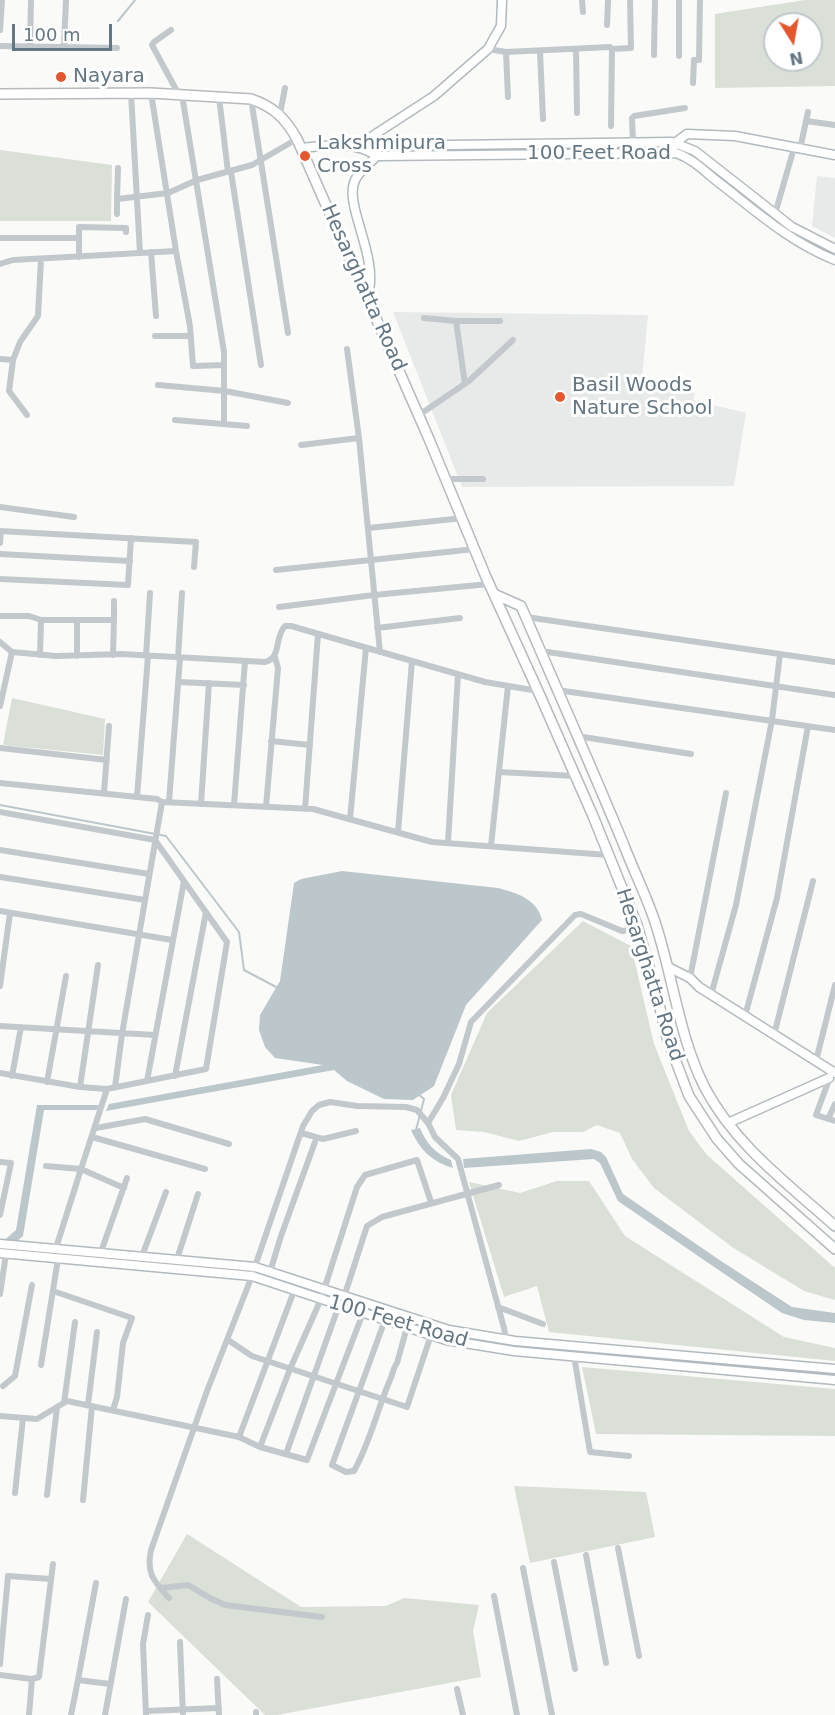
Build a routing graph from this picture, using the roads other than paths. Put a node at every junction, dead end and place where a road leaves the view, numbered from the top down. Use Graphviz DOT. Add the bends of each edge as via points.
graph roads {
  1 [pos="2,0"];
  2 [pos="31,0"];
  3 [pos="66,0"];
  4 [pos="502,0"];
  5 [pos="582,0"];
  6 [pos="608,0"];
  7 [pos="630,0"];
  8 [pos="655,0"];
  9 [pos="679,0"];
  10 [pos="700,0"];
  11 [pos="583,12"];
  12 [pos="607,25"];
  13 [pos="0,30"];
  14 [pos="171,30"];
  15 [pos="0,46"];
  16 [pos="30,46"];
  17 [pos="64,46"];
  18 [pos="117,48"];
  19 [pos="488,49"];
  20 [pos="576,49"];
  21 [pos="612,49"];
  22 [pos="540,51"];
  23 [pos="507,52"];
  24 [pos="654,55"];
  25 [pos="679,56"];
  26 [pos="693,83"];
  27 [pos="285,88"];
  28 [pos="131,93"];
  29 [pos="151,93"];
  30 [pos="0,94"];
  31 [pos="180,95"];
  32 [pos="219,97"];
  33 [pos="508,98"];
  34 [pos="251,99"];
  35 [pos="685,108"];
  36 [pos="808,112"];
  37 [pos="280,114"];
  38 [pos="577,114"];
  39 [pos="543,119"];
  40 [pos="806,121"];
  41 [pos="835,125"];
  42 [pos="611,126"];
  43 [pos="297,139"];
  44 [pos="633,143"];
  45 [pos="675,143"];
  46 [pos="357,147"];
  47 [pos="301,148"];
  48 [pos="372,148"];
  49 [pos="797,148"];
  50 [pos="671,152"];
  51 [pos="835,155"];
  52 [pos="377,156"];
  53 [pos="261,160"];
  54 [pos="118,168"];
  55 [pos="229,172"];
  56 [pos="197,180"];
  57 [pos="168,193"];
  58 [pos="138,198"];
  59 [pos="117,199"];
  60 [pos="117,214"];
  61 [pos="775,214"];
  62 [pos="126,232"];
  63 [pos="0,238"];
  64 [pos="79,238"];
  65 [pos="835,249"];
  66 [pos="176,251"];
  67 [pos="151,252"];
  68 [pos="140,253"];
  69 [pos="79,257"];
  70 [pos="41,259"];
  71 [pos="835,260"];
  72 [pos="0,264"];
  73 [pos="367,298"];
  74 [pos="156,316"];
  75 [pos="424,318"];
  76 [pos="456,321"];
  77 [pos="500,321"];
  78 [pos="288,333"];
  79 [pos="155,336"];
  80 [pos="191,336"];
  81 [pos="513,340"];
  82 [pos="347,349"];
  83 [pos="0,359"];
  84 [pos="13,360"];
  85 [pos="224,365"];
  86 [pos="261,365"];
  87 [pos="465,384"];
  88 [pos="158,385"];
  89 [pos="0,389"];
  90 [pos="9,391"];
  91 [pos="225,392"];
  92 [pos="288,403"];
  93 [pos="27,415"];
  94 [pos="419,415"];
  95 [pos="175,420"];
  96 [pos="224,424"];
  97 [pos="247,426"];
  98 [pos="360,438"];
  99 [pos="301,445"];
  100 [pos="446,479"];
  101 [pos="483,479"];
  102 [pos="0,507"];
  103 [pos="74,516"];
  104 [pos="463,519"];
  105 [pos="369,528"];
  106 [pos="0,531"];
  107 [pos="131,538"];
  108 [pos="0,543"];
  109 [pos="475,549"];
  110 [pos="0,554"];
  111 [pos="370,559"];
  112 [pos="130,561"];
  113 [pos="194,567"];
  114 [pos="276,570"];
  115 [pos="0,579"];
  116 [pos="489,584"];
  117 [pos="150,593"];
  118 [pos="182,593"];
  119 [pos="494,594"];
  120 [pos="374,595"];
  121 [pos="114,601"];
  122 [pos="279,607"];
  123 [pos="0,616"];
  124 [pos="526,617"];
  125 [pos="460,618"];
  126 [pos="41,620"];
  127 [pos="77,620"];
  128 [pos="114,620"];
  129 [pos="377,628"];
  130 [pos="318,634"];
  131 [pos="0,642"];
  132 [pos="366,648"];
  133 [pos="541,651"];
  134 [pos="12,652"];
  135 [pos="380,652"];
  136 [pos="780,654"];
  137 [pos="40,655"];
  138 [pos="112,655"];
  139 [pos="77,656"];
  140 [pos="147,656"];
  141 [pos="275,657"];
  142 [pos="179,658"];
  143 [pos="245,661"];
  144 [pos="412,661"];
  145 [pos="835,662"];
  146 [pos="458,674"];
  147 [pos="178,682"];
  148 [pos="209,683"];
  149 [pos="244,684"];
  150 [pos="507,686"];
  151 [pos="776,686"];
  152 [pos="557,690"];
  153 [pos="538,691"];
  154 [pos="835,695"];
  155 [pos="0,706"];
  156 [pos="772,720"];
  157 [pos="109,726"];
  158 [pos="808,726"];
  159 [pos="835,730"];
  160 [pos="577,736"];
  161 [pos="271,741"];
  162 [pos="310,745"];
  163 [pos="0,748"];
  164 [pos="691,754"];
  165 [pos="107,760"];
  166 [pos="499,772"];
  167 [pos="575,776"];
  168 [pos="0,783"];
  169 [pos="105,793"];
  170 [pos="726,793"];
  171 [pos="137,797"];
  172 [pos="165,802"];
  173 [pos="201,804"];
  174 [pos="234,805"];
  175 [pos="266,807"];
  176 [pos="305,809"];
  177 [pos="0,812"];
  178 [pos="350,819"];
  179 [pos="398,832"];
  180 [pos="155,840"];
  181 [pos="448,843"];
  182 [pos="491,846"];
  183 [pos="0,850"];
  184 [pos="608,855"];
  185 [pos="149,874"];
  186 [pos="0,877"];
  187 [pos="813,880"];
  188 [pos="184,881"];
  189 [pos="145,900"];
  190 [pos="0,911"];
  191 [pos="206,912"];
  192 [pos="10,913"];
  193 [pos="638,929"];
  194 [pos="140,936"];
  195 [pos="172,940"];
  196 [pos="98,965"];
  197 [pos="668,967"];
  198 [pos="66,976"];
  199 [pos="690,978"];
  200 [pos="835,985"];
  201 [pos="0,986"];
  202 [pos="711,995"];
  203 [pos="745,1016"];
  204 [pos="0,1026"];
  205 [pos="21,1027"];
  206 [pos="56,1030"];
  207 [pos="89,1031"];
  208 [pos="122,1034"];
  209 [pos="155,1035"];
  210 [pos="774,1035"];
  211 [pos="816,1061"];
  212 [pos="0,1073"];
  213 [pos="832,1074"];
  214 [pos="12,1076"];
  215 [pos="176,1076"];
  216 [pos="147,1081"];
  217 [pos="47,1082"];
  218 [pos="80,1087"];
  219 [pos="115,1087"];
  220 [pos="107,1089"];
  221 [pos="835,1104"];
  222 [pos="831,1120"];
  223 [pos="428,1123"];
  224 [pos="729,1123"];
  225 [pos="96,1128"];
  226 [pos="356,1131"];
  227 [pos="301,1133"];
  228 [pos="92,1137"];
  229 [pos="315,1142"];
  230 [pos="229,1144"];
  231 [pos="0,1162"];
  232 [pos="46,1166"];
  233 [pos="81,1169"];
  234 [pos="205,1169"];
  235 [pos="127,1178"];
  236 [pos="499,1185"];
  237 [pos="124,1188"];
  238 [pos="166,1192"];
  239 [pos="198,1194"];
  240 [pos="467,1195"];
  241 [pos="431,1202"];
  242 [pos="0,1215"];
  243 [pos="835,1226"];
  244 [pos="0,1244"];
  245 [pos="56,1248"];
  246 [pos="835,1249"];
  247 [pos="101,1252"];
  248 [pos="3,1254"];
  249 [pos="142,1256"];
  250 [pos="58,1259"];
  251 [pos="177,1259"];
  252 [pos="253,1271"];
  253 [pos="270,1272"];
  254 [pos="32,1285"];
  255 [pos="324,1290"];
  256 [pos="53,1291"];
  257 [pos="294,1291"];
  258 [pos="0,1294"];
  259 [pos="344,1297"];
  260 [pos="321,1299"];
  261 [pos="339,1305"];
  262 [pos="498,1307"];
  263 [pos="363,1313"];
  264 [pos="385,1320"];
  265 [pos="75,1322"];
  266 [pos="543,1324"];
  267 [pos="407,1327"];
  268 [pos="98,1332"];
  269 [pos="431,1335"];
  270 [pos="506,1339"];
  271 [pos="228,1340"];
  272 [pos="574,1356"];
  273 [pos="267,1361"];
  274 [pos="41,1365"];
  275 [pos="290,1369"];
  276 [pos="835,1370"];
  277 [pos="312,1377"];
  278 [pos="835,1380"];
  279 [pos="336,1384"];
  280 [pos="3,1386"];
  281 [pos="358,1391"];
  282 [pos="382,1399"];
  283 [pos="64,1403"];
  284 [pos="90,1406"];
  285 [pos="57,1407"];
  286 [pos="113,1410"];
  287 [pos="0,1416"];
  288 [pos="23,1418"];
  289 [pos="195,1427"];
  290 [pos="239,1437"];
  291 [pos="260,1446"];
  292 [pos="286,1454"];
  293 [pos="629,1456"];
  294 [pos="15,1493"];
  295 [pos="47,1495"];
  296 [pos="83,1500"];
  297 [pos="618,1548"];
  298 [pos="586,1555"];
  299 [pos="554,1562"];
  300 [pos="53,1564"];
  301 [pos="523,1568"];
  302 [pos="51,1580"];
  303 [pos="96,1583"];
  304 [pos="161,1588"];
  305 [pos="494,1596"];
  306 [pos="169,1598"];
  307 [pos="126,1599"];
  308 [pos="148,1615"];
  309 [pos="322,1617"];
  310 [pos="180,1642"];
  311 [pos="639,1656"];
  312 [pos="606,1663"];
  313 [pos="0,1664"];
  314 [pos="575,1669"];
  315 [pos="0,1676"];
  316 [pos="32,1679"];
  317 [pos="218,1679"];
  318 [pos="78,1680"];
  319 [pos="110,1684"];
  320 [pos="457,1689"];
  321 [pos="183,1712"];
  322 [pos="219,1712"];
  323 [pos="146,1713"];
  324 [pos="29,1715"];
  325 [pos="71,1715"];
  326 [pos="105,1715"];
  327 [pos="463,1715"];
  328 [pos="517,1715"];
  329 [pos="552,1715"];
  1 -- 13 [label="street"];
  2 -- 16 [label="street"];
  3 -- 17 [label="street"];
  4 -- 19 [label="main road" via="501,26"];
  5 -- 11 [label="street"];
  6 -- 12 [label="street"];
  7 -- 21 [label="street" via="631,48"];
  8 -- 24 [label="street"];
  9 -- 25 [label="street"];
  10 -- 26 [label="street" via="699,60 694,60"];
  14 -- 31 [label="street" via="152,45"];
  15 -- 16 [label="street"];
  16 -- 17 [label="street"];
  17 -- 18 [label="street"];
  19 -- 23 [label="street"];
  19 -- 46 [label="main road" via="434,96"];
  20 -- 21 [label="street"];
  20 -- 22 [label="street"];
  20 -- 38 [label="street"];
  21 -- 42 [label="street"];
  22 -- 23 [label="street"];
  22 -- 39 [label="street"];
  23 -- 33 [label="street"];
  27 -- 37 [label="street"];
  28 -- 29 [label="main road, Hesarghatta Road"];
  28 -- 30 [label="main road, Hesarghatta Road"];
  28 -- 58 [label="street"];
  29 -- 31 [label="main road, Hesarghatta Road"];
  29 -- 57 [label="street"];
  31 -- 32 [label="main road, Hesarghatta Road"];
  31 -- 56 [label="street"];
  32 -- 34 [label="main road, Hesarghatta Road"];
  32 -- 55 [label="street"];
  34 -- 37 [label="main road, Hesarghatta Road"];
  34 -- 53 [label="street"];
  35 -- 44 [label="street" via="634,116"];
  36 -- 40 [label="street"];
  37 -- 43 [label="main road, Hesarghatta Road"];
  40 -- 41 [label="street"];
  40 -- 49 [label="street"];
  43 -- 47 [label="main road, Hesarghatta Road"];
  43 -- 53 [label="street"];
  44 -- 45 [label="main road, 100 Feet Road"];
  44 -- 48 [label="main road, 100 Feet Road"];
  45 -- 49 [label="main road" via="687,134 735,136"];
  45 -- 50 [label="main road"];
  45 -- 61 [label="main road, 100 Feet Road" via="701,154"];
  46 -- 47 [label="main road, 100 Feet Road"];
  46 -- 48 [label="main road, 100 Feet Road"];
  47 -- 73 [label="main road, Hesarghatta Road"];
  48 -- 52 [label="main road, 100 Feet Road"];
  49 -- 51 [label="main road"];
  49 -- 61 [label="street"];
  50 -- 52 [label="main road, 100 Feet Road"];
  50 -- 71 [label="main road, 100 Feet Road" via="695,162 786,235"];
  52 -- 73 [label="main road" via="363,169 353,188 370,258 371,286"];
  53 -- 55 [label="street"];
  53 -- 78 [label="street"];
  54 -- 59 [label="street"];
  55 -- 56 [label="street"];
  55 -- 86 [label="street"];
  56 -- 57 [label="street"];
  56 -- 85 [label="street"];
  57 -- 58 [label="street"];
  57 -- 66 [label="street"];
  58 -- 59 [label="street"];
  58 -- 68 [label="street"];
  59 -- 60 [label="street"];
  61 -- 65 [label="main road, 100 Feet Road"];
  62 -- 64 [label="street" via="126,228 79,227"];
  63 -- 64 [label="street"];
  64 -- 69 [label="street"];
  66 -- 67 [label="street"];
  66 -- 80 [label="street"];
  67 -- 68 [label="street"];
  67 -- 74 [label="street"];
  68 -- 69 [label="street"];
  69 -- 70 [label="street"];
  70 -- 72 [label="street"];
  70 -- 84 [label="street" via="38,316"];
  73 -- 94 [label="main road, Hesarghatta Road"];
  75 -- 76 [label="street"];
  76 -- 77 [label="street"];
  76 -- 87 [label="street"];
  79 -- 80 [label="street"];
  80 -- 85 [label="street" via="193,366"];
  81 -- 87 [label="street"];
  82 -- 98 [label="street"];
  83 -- 84 [label="street"];
  84 -- 90 [label="street"];
  85 -- 91 [label="street"];
  87 -- 94 [label="street"];
  88 -- 91 [label="street"];
  89 -- 90 [label="street"];
  90 -- 93 [label="street"];
  91 -- 92 [label="street"];
  91 -- 96 [label="street"];
  94 -- 100 [label="main road, Hesarghatta Road"];
  95 -- 96 [label="street"];
  96 -- 97 [label="street"];
  98 -- 99 [label="street"];
  98 -- 105 [label="street"];
  100 -- 101 [label="street"];
  100 -- 104 [label="main road, Hesarghatta Road"];
  102 -- 103 [label="street"];
  104 -- 105 [label="street"];
  104 -- 109 [label="main road, Hesarghatta Road"];
  105 -- 111 [label="street"];
  106 -- 107 [label="street"];
  106 -- 108 [label="street"];
  107 -- 112 [label="street"];
  107 -- 113 [label="street" via="196,542"];
  109 -- 111 [label="street"];
  109 -- 116 [label="main road, Hesarghatta Road"];
  110 -- 112 [label="street"];
  111 -- 114 [label="street"];
  111 -- 120 [label="street"];
  112 -- 115 [label="street" via="128,585"];
  116 -- 119 [label="main road, Hesarghatta Road"];
  116 -- 120 [label="street"];
  117 -- 140 [label="street"];
  118 -- 142 [label="street"];
  119 -- 124 [label="main road, Hesarghatta Road" via="521,606"];
  119 -- 153 [label="main road, Hesarghatta Road"];
  120 -- 122 [label="street"];
  120 -- 129 [label="street"];
  121 -- 128 [label="street"];
  123 -- 126 [label="street"];
  124 -- 133 [label="main road, Hesarghatta Road"];
  124 -- 136 [label="street"];
  125 -- 129 [label="street"];
  126 -- 127 [label="street"];
  126 -- 137 [label="street"];
  127 -- 128 [label="street"];
  127 -- 139 [label="street"];
  128 -- 138 [label="street"];
  129 -- 135 [label="street"];
  130 -- 132 [label="street"];
  130 -- 141 [label="street" via="285,626 280,631"];
  130 -- 162 [label="street"];
  131 -- 134 [label="street"];
  132 -- 135 [label="street"];
  132 -- 178 [label="street"];
  133 -- 151 [label="street"];
  133 -- 152 [label="main road, Hesarghatta Road"];
  134 -- 137 [label="street"];
  134 -- 155 [label="street"];
  135 -- 144 [label="street"];
  136 -- 145 [label="street"];
  136 -- 151 [label="street"];
  137 -- 139 [label="street"];
  138 -- 139 [label="street"];
  138 -- 140 [label="street"];
  140 -- 142 [label="street"];
  140 -- 171 [label="street"];
  141 -- 143 [label="street" via="265,663"];
  141 -- 161 [label="street" via="278,668"];
  142 -- 143 [label="street"];
  142 -- 147 [label="street"];
  143 -- 149 [label="street"];
  144 -- 146 [label="street"];
  144 -- 179 [label="street"];
  146 -- 150 [label="street"];
  146 -- 181 [label="street"];
  147 -- 148 [label="street"];
  147 -- 172 [label="street"];
  148 -- 149 [label="street"];
  148 -- 173 [label="street"];
  149 -- 174 [label="street"];
  150 -- 153 [label="street"];
  150 -- 166 [label="street"];
  151 -- 154 [label="street"];
  151 -- 156 [label="street"];
  152 -- 156 [label="street"];
  152 -- 160 [label="main road, Hesarghatta Road"];
  153 -- 167 [label="main road, Hesarghatta Road"];
  156 -- 158 [label="street"];
  156 -- 202 [label="street" via="736,905"];
  157 -- 165 [label="street"];
  158 -- 159 [label="street"];
  158 -- 203 [label="street" via="777,898"];
  160 -- 164 [label="street"];
  160 -- 197 [label="main road, Hesarghatta Road" via="654,919"];
  161 -- 162 [label="street"];
  161 -- 175 [label="street"];
  162 -- 176 [label="street"];
  163 -- 165 [label="street"];
  165 -- 169 [label="street"];
  166 -- 167 [label="street"];
  166 -- 182 [label="street"];
  167 -- 184 [label="main road, Hesarghatta Road"];
  168 -- 169 [label="street"];
  169 -- 171 [label="street"];
  170 -- 199 [label="street"];
  171 -- 172 [label="street"];
  172 -- 173 [label="street"];
  172 -- 180 [label="street"];
  173 -- 174 [label="street"];
  174 -- 175 [label="street"];
  175 -- 176 [label="street"];
  176 -- 178 [label="street"];
  177 -- 180 [label="street"];
  178 -- 179 [label="street"];
  179 -- 181 [label="street"];
  180 -- 185 [label="street"];
  180 -- 188 [label="street"];
  181 -- 182 [label="street"];
  182 -- 184 [label="street"];
  183 -- 185 [label="street"];
  184 -- 193 [label="main road, Hesarghatta Road"];
  185 -- 189 [label="street"];
  186 -- 189 [label="street"];
  187 -- 210 [label="street"];
  188 -- 191 [label="street"];
  188 -- 195 [label="street"];
  189 -- 194 [label="street"];
  190 -- 192 [label="street"];
  191 -- 215 [label="street"];
  191 -- 215 [label="street" via="227,942 206,1069"];
  192 -- 194 [label="street"];
  192 -- 201 [label="street"];
  193 -- 223 [label="street" via="622,931 575,915 471,1022 459,1064"];
  193 -- 246 [label="main road, Hesarghatta Road" via="666,1035 689,1096 739,1164"];
  194 -- 195 [label="street"];
  194 -- 208 [label="street"];
  195 -- 209 [label="street"];
  196 -- 207 [label="street"];
  197 -- 199 [label="main road, Hesarghatta Road"];
  197 -- 224 [label="main road, Hesarghatta Road" via="683,1030 705,1088"];
  198 -- 206 [label="street"];
  199 -- 202 [label="main road, Hesarghatta Road"];
  200 -- 211 [label="street"];
  202 -- 203 [label="main road, Hesarghatta Road"];
  203 -- 210 [label="main road, Hesarghatta Road"];
  204 -- 205 [label="street"];
  205 -- 206 [label="street"];
  205 -- 214 [label="street"];
  206 -- 207 [label="street"];
  206 -- 217 [label="street"];
  207 -- 208 [label="street"];
  207 -- 218 [label="street"];
  208 -- 209 [label="street"];
  208 -- 219 [label="street"];
  209 -- 216 [label="street"];
  210 -- 211 [label="main road, Hesarghatta Road"];
  211 -- 213 [label="main road, Hesarghatta Road"];
  212 -- 214 [label="street"];
  213 -- 222 [label="street" via="816,1115"];
  213 -- 224 [label="main road"];
  214 -- 217 [label="street"];
  215 -- 216 [label="street"];
  216 -- 219 [label="street"];
  217 -- 218 [label="street"];
  218 -- 220 [label="street"];
  219 -- 220 [label="street"];
  220 -- 225 [label="street"];
  221 -- 222 [label="street"];
  223 -- 227 [label="street" via="417,1110 406,1107 330,1102 312,1112"];
  223 -- 240 [label="street" via="435,1137 458,1159"];
  224 -- 243 [label="main road, Hesarghatta Road" via="752,1152"];
  225 -- 228 [label="street"];
  225 -- 230 [label="street" via="145,1119"];
  226 -- 227 [label="street" via="323,1139"];
  227 -- 252 [label="street"];
  228 -- 233 [label="street"];
  228 -- 234 [label="street"];
  229 -- 253 [label="street"];
  231 -- 242 [label="street" via="11,1162"];
  232 -- 233 [label="street"];
  233 -- 237 [label="street"];
  233 -- 245 [label="street"];
  235 -- 237 [label="street"];
  236 -- 240 [label="street"];
  237 -- 247 [label="street"];
  238 -- 249 [label="street"];
  239 -- 251 [label="street"];
  240 -- 241 [label="street"];
  240 -- 262 [label="street"];
  241 -- 255 [label="street" via="417,1160 365,1175 357,1187"];
  241 -- 259 [label="street" via="382,1217 367,1226"];
  244 -- 245 [label="main road, 100 Feet Road"];
  245 -- 247 [label="main road, 100 Feet Road"];
  247 -- 249 [label="main road, 100 Feet Road"];
  248 -- 250 [label="main road, 100 Feet Road"];
  248 -- 258 [label="street"];
  249 -- 251 [label="main road, 100 Feet Road"];
  250 -- 252 [label="main road, 100 Feet Road"];
  250 -- 256 [label="street"];
  251 -- 252 [label="main road, 100 Feet Road"];
  252 -- 253 [label="main road, 100 Feet Road"];
  252 -- 257 [label="main road, 100 Feet Road"];
  252 -- 271 [label="street"];
  253 -- 255 [label="main road, 100 Feet Road"];
  254 -- 280 [label="street" via="15,1377"];
  255 -- 259 [label="main road, 100 Feet Road"];
  255 -- 260 [label="street"];
  256 -- 274 [label="street"];
  256 -- 286 [label="street" via="132,1318 123,1343"];
  257 -- 260 [label="main road, 100 Feet Road"];
  257 -- 273 [label="street"];
  259 -- 270 [label="main road, 100 Feet Road" via="449,1330"];
  260 -- 261 [label="main road, 100 Feet Road"];
  260 -- 275 [label="street"];
  261 -- 263 [label="main road, 100 Feet Road"];
  261 -- 277 [label="street"];
  262 -- 266 [label="street"];
  262 -- 270 [label="street"];
  263 -- 264 [label="main road, 100 Feet Road"];
  263 -- 279 [label="street"];
  264 -- 267 [label="main road, 100 Feet Road"];
  264 -- 281 [label="street"];
  265 -- 283 [label="street"];
  267 -- 269 [label="main road, 100 Feet Road"];
  267 -- 282 [label="street" via="398,1363"];
  268 -- 284 [label="street"];
  269 -- 272 [label="main road, 100 Feet Road" via="514,1351"];
  269 -- 282 [label="street" via="407,1407"];
  270 -- 276 [label="main road, 100 Feet Road"];
  271 -- 273 [label="street"];
  271 -- 289 [label="street"];
  272 -- 278 [label="main road, 100 Feet Road"];
  272 -- 293 [label="street" via="590,1452"];
  273 -- 275 [label="street"];
  273 -- 290 [label="street"];
  275 -- 277 [label="street"];
  275 -- 291 [label="street"];
  277 -- 279 [label="street"];
  277 -- 292 [label="street"];
  279 -- 281 [label="street"];
  279 -- 292 [label="street" via="307,1460"];
  281 -- 282 [label="street"];
  281 -- 282 [label="street" via="332,1465 346,1472 354,1471 360,1461"];
  283 -- 284 [label="street"];
  283 -- 285 [label="street"];
  284 -- 286 [label="street"];
  284 -- 296 [label="street"];
  285 -- 288 [label="street" via="37,1419"];
  285 -- 295 [label="street"];
  286 -- 289 [label="street"];
  287 -- 288 [label="street"];
  288 -- 294 [label="street"];
  289 -- 290 [label="street"];
  289 -- 304 [label="street" via="151,1550 152,1578"];
  290 -- 291 [label="street"];
  291 -- 292 [label="street"];
  297 -- 311 [label="street"];
  298 -- 312 [label="street"];
  299 -- 314 [label="street"];
  300 -- 302 [label="street"];
  301 -- 329 [label="street"];
  302 -- 313 [label="street" via="8,1576"];
  302 -- 316 [label="street" via="39,1677"];
  303 -- 318 [label="street"];
  304 -- 306 [label="street"];
  304 -- 309 [label="street" via="188,1585 225,1605"];
  305 -- 328 [label="street"];
  307 -- 319 [label="street"];
  308 -- 323 [label="street" via="143,1644"];
  310 -- 321 [label="street"];
  315 -- 316 [label="street"];
  316 -- 324 [label="street"];
  317 -- 322 [label="street"];
  318 -- 319 [label="street"];
  318 -- 325 [label="street"];
  319 -- 326 [label="street"];
  320 -- 327 [label="street"];
  321 -- 322 [label="street"];
  321 -- 323 [label="street"];
}
